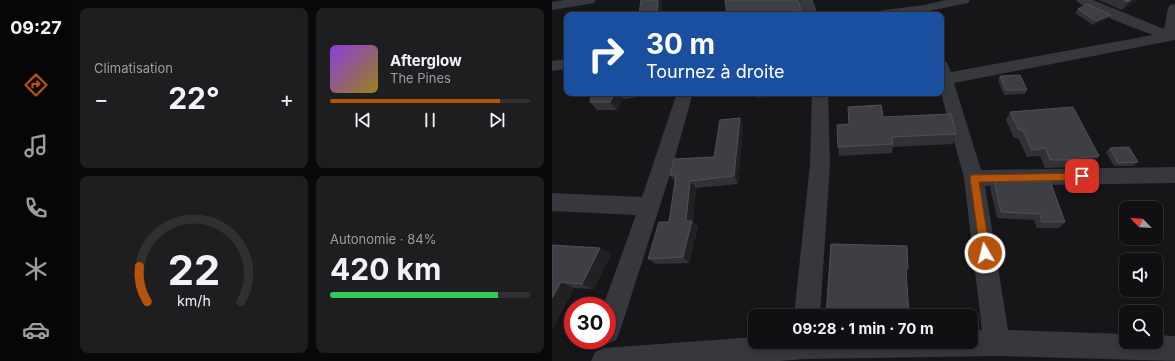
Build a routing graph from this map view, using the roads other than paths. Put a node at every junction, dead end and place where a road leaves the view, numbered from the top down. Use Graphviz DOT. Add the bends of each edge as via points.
graph roads {
  1 [pos="590,0"];
  2 [pos="806,0"];
  3 [pos="963,0"];
  4 [pos="1083,0"];
  5 [pos="552,6"];
  6 [pos="1175,8"];
  7 [pos="810,12"];
  8 [pos="925,12"];
  9 [pos="1172,37"];
  10 [pos="564,64"];
  11 [pos="552,66"];
  12 [pos="944,73"];
  13 [pos="944,76"];
  14 [pos="684,96"];
  15 [pos="820,96"];
  16 [pos="1175,175"];
  17 [pos="974,178"];
  18 [pos="552,202"];
  19 [pos="649,206"];
  20 [pos="616,304"];
  21 [pos="808,309"];
  22 [pos="978,344"];
  23 [pos="997,344"];
  24 [pos="601,349"];
  25 [pos="748,349"];
  26 [pos="1175,349"];
  27 [pos="597,361"];
  28 [pos="604,361"];
  1 -- 5 [label="street"];
  2 -- 7 [label="street"];
  3 -- 8 [label="street"];
  4 -- 9 [label="street"];
  6 -- 9 [label="street"];
  9 -- 12 [label="street"];
  10 -- 11 [label="street"];
  13 -- 17 [label="street"];
  14 -- 19 [label="street"];
  15 -- 21 [label="street" via="820,164"];
  16 -- 17 [label="street"];
  17 -- 23 [label="street"];
  18 -- 19 [label="street"];
  19 -- 20 [label="street"];
  22 -- 23 [label="street"];
  23 -- 26 [label="street"];
  24 -- 27 [label="street"];
  25 -- 28 [label="street"];
}
